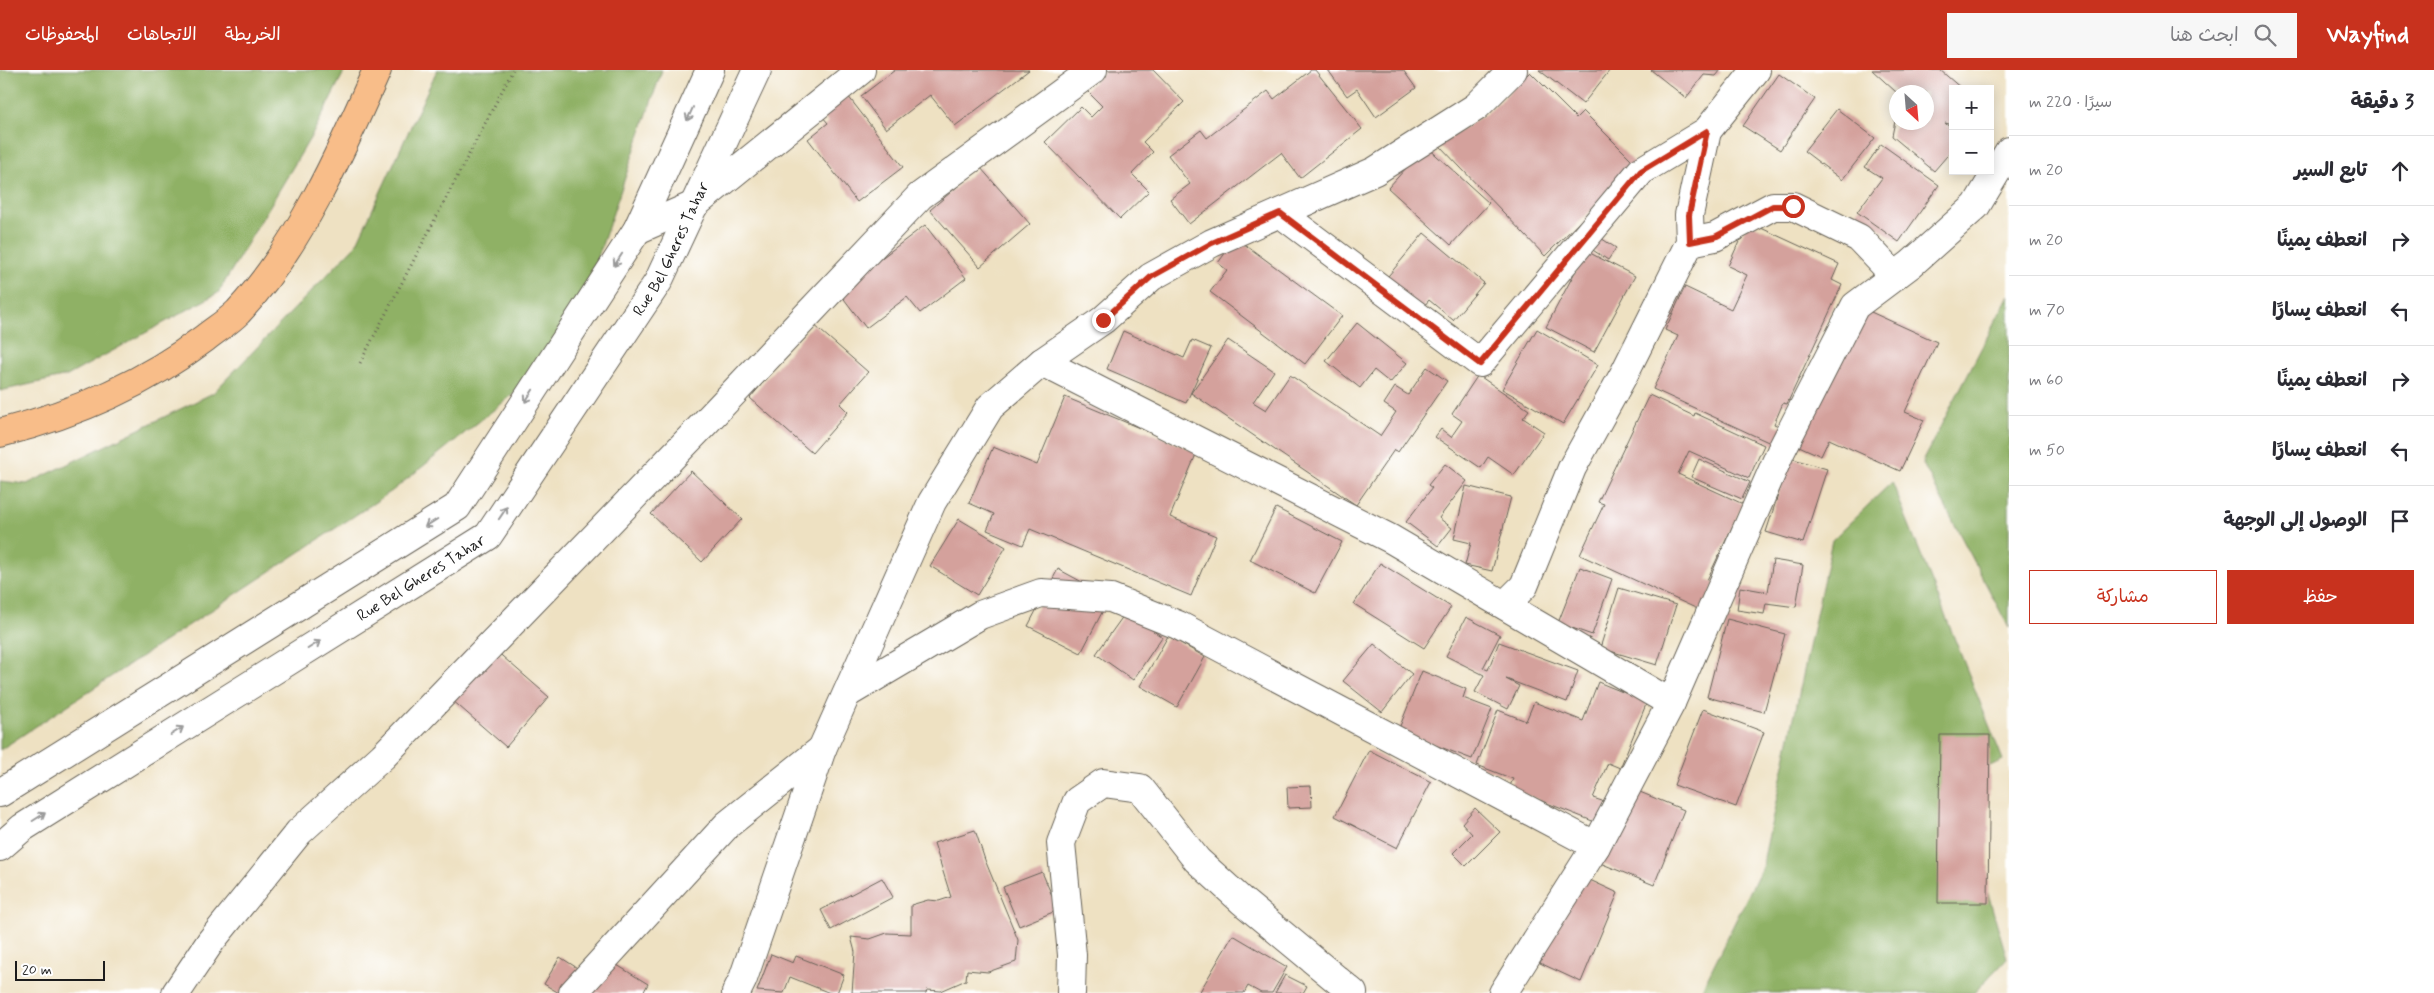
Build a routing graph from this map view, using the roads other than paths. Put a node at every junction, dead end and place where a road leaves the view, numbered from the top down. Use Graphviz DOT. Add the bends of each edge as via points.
graph roads {
  1 [pos="377,70"];
  2 [pos="710,70"];
  3 [pos="757,70"];
  4 [pos="862,70"];
  5 [pos="1093,70"];
  6 [pos="1513,70"];
  7 [pos="1756,70"];
  8 [pos="1707,131"];
  9 [pos="2009,151"];
  10 [pos="694,205"];
  11 [pos="1280,213"];
  12 [pos="637,230"];
  13 [pos="1690,242"];
  14 [pos="1895,276"];
  15 [pos="1042,362"];
  16 [pos="0,433"];
  17 [pos="1505,605"];
  18 [pos="848,693"];
  19 [pos="1671,702"];
  20 [pos="822,749"];
  21 [pos="0,793"];
  22 [pos="0,846"];
  23 [pos="1596,846"];
  24 [pos="1071,992"];
  25 [pos="176,993"];
  26 [pos="573,993"];
  27 [pos="736,993"];
  28 [pos="1354,993"];
  29 [pos="1502,993"];
  1 -- 16 [label="main road" via="320,192 281,257 237,313 175,360 110,396 50,420"];
  2 -- 12 [label="street, one-way"];
  3 -- 10 [label="street, Rue Bel Gheres Tahar"];
  4 -- 10 [label="street"];
  5 -- 25 [label="street" via="920,196 383,756 300,832 211,941"];
  6 -- 11 [label="street" via="1476,107 1375,170"];
  7 -- 8 [label="street"];
  8 -- 11 [label="street" via="1641,171 1480,364"];
  8 -- 13 [label="street" via="1689,215"];
  9 -- 14 [label="street" via="1976,206"];
  10 -- 12 [label="street"];
  22 -- 10 [label="street, Rue Bel Gheres Tahar, one-way" via="22,828 488,536 658,282"];
  11 -- 15 [label="street" via="1212,243 1151,277 1103,320"];
  12 -- 21 [label="street, one-way" via="457,507"];
  13 -- 14 [label="street" via="1715,237 1773,206 1793,206 1859,238"];
  13 -- 17 [label="street" via="1624,374 1572,468 1524,586"];
  14 -- 19 [label="street" via="1855,306 1781,451"];
  15 -- 17 [label="street" via="1391,539"];
  15 -- 18 [label="street" via="990,407 932,502"];
  17 -- 19 [label="street"];
  18 -- 20 [label="street"];
  18 -- 23 [label="street" via="980,615 1041,593 1111,598 1178,625"];
  19 -- 23 [label="street"];
  20 -- 26 [label="street" via="727,825"];
  20 -- 27 [label="street"];
  23 -- 29 [label="street"];
  24 -- 28 [label="street" via="1072,955 1061,843 1077,801 1103,783 1140,788 1197,860"];
}
